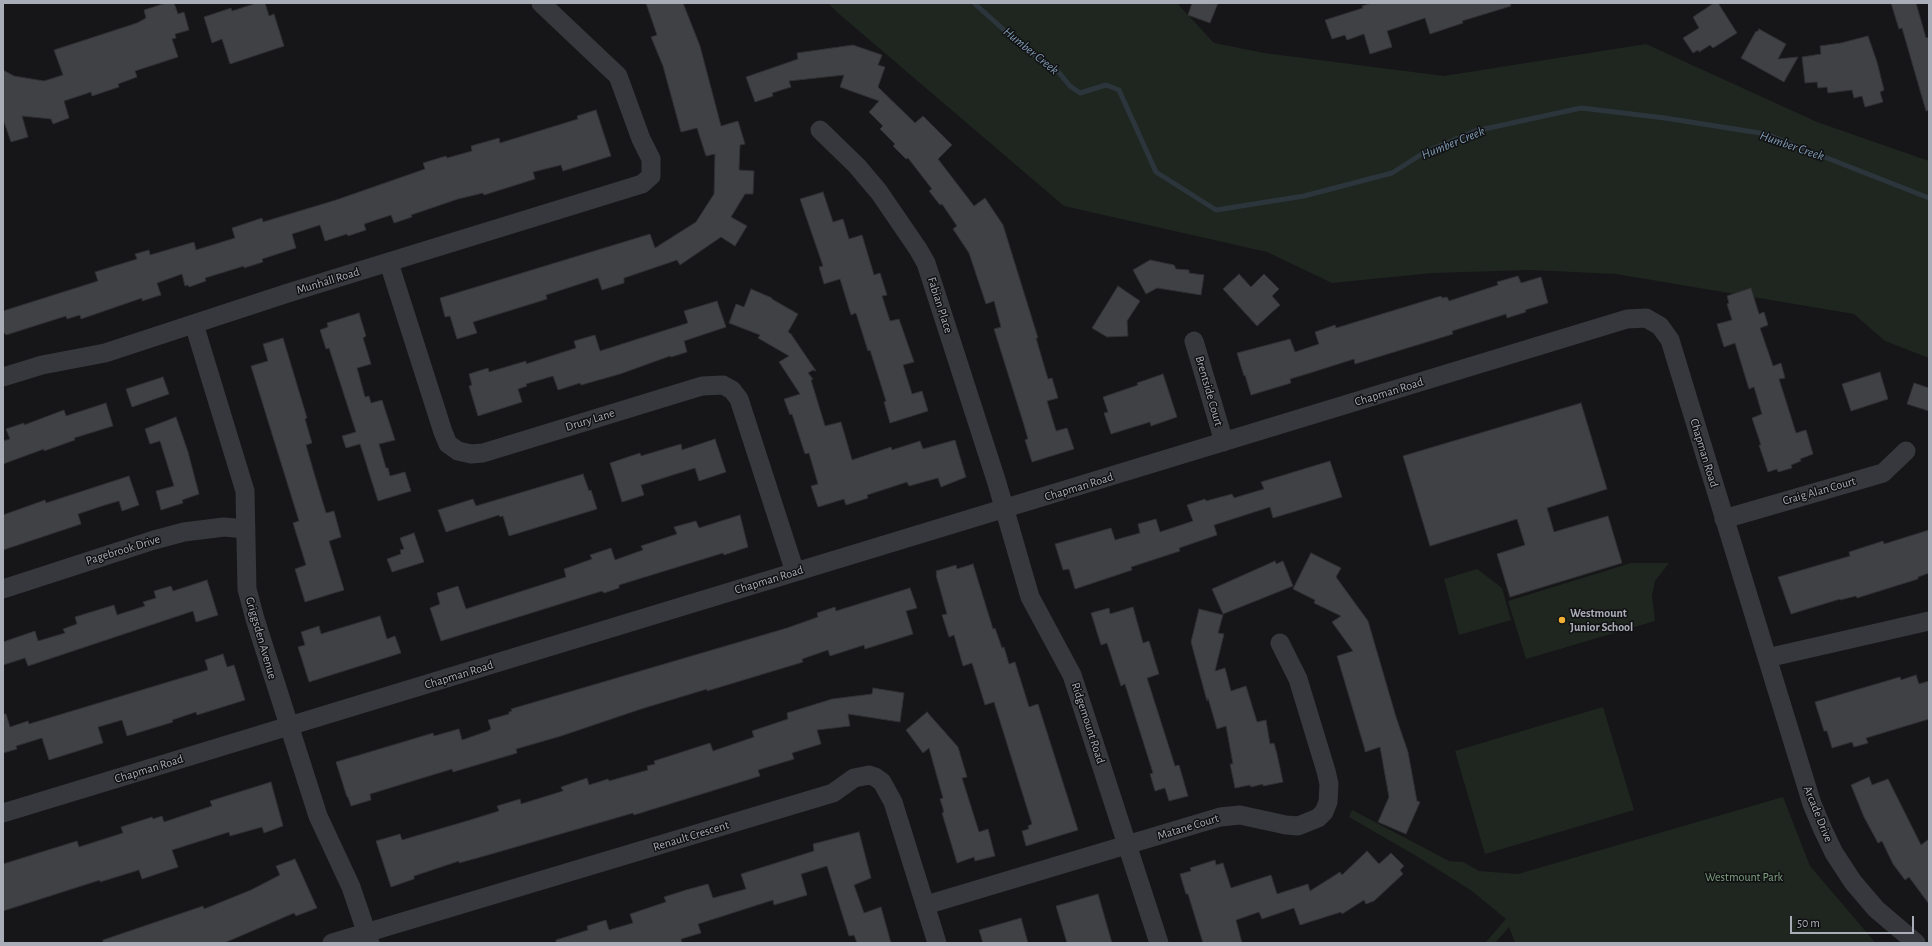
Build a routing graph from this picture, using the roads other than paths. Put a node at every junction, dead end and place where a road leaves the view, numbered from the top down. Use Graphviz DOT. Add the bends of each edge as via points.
graph roads {
  1 [pos="541,3"];
  2 [pos="820,130"];
  3 [pos="389,263"];
  4 [pos="194,324"];
  5 [pos="1194,341"];
  6 [pos="3,376"];
  7 [pos="1224,442"];
  8 [pos="1906,451"];
  9 [pos="1004,510"];
  10 [pos="1724,519"];
  11 [pos="246,529"];
  12 [pos="795,572"];
  13 [pos="3,589"];
  14 [pos="1929,620"];
  15 [pos="1280,643"];
  16 [pos="1767,658"];
  17 [pos="288,725"];
  18 [pos="3,813"];
  19 [pos="1126,845"];
  20 [pos="926,905"];
  21 [pos="368,938"];
  22 [pos="332,943"];
  23 [pos="938,943"];
  24 [pos="1159,943"];
  25 [pos="1916,943"];
  1 -- 3 [label="street, Munhall Road" via="618,76 641,139 649,152 651,176 642,184"];
  2 -- 9 [label="street, Fabian Place" via="879,192 926,264"];
  3 -- 4 [label="street, Munhall Road"];
  3 -- 12 [label="street, Drury Lane" via="448,444 458,451 471,454 483,452 702,386 723,385 732,390 739,399"];
  4 -- 6 [label="street, Munhall Road" via="105,353 42,365"];
  4 -- 11 [label="street, Griggsden Avenue" via="245,491"];
  5 -- 7 [label="street, Brentside Court"];
  7 -- 9 [label="street, Chapman Road"];
  7 -- 10 [label="street, Chapman Road" via="1627,319 1646,318 1660,326 1670,340"];
  8 -- 10 [label="street, Craig Alan Court" via="1883,473"];
  9 -- 12 [label="street, Chapman Road"];
  9 -- 19 [label="street, Ridgemount Road" via="1030,598 1072,675"];
  10 -- 16 [label="street, Chapman Road"];
  11 -- 13 [label="street, Pagebrook Drive" via="224,527 184,532"];
  11 -- 17 [label="street, Griggsden Avenue" via="247,589"];
  12 -- 17 [label="street, Chapman Road"];
  14 -- 16 [label="street"];
  15 -- 19 [label="street, Matane Court" via="1298,679 1326,771 1329,793 1324,812 1318,818 1298,826 1240,815 1220,816"];
  16 -- 25 [label="street, Arcade Drive" via="1812,804 1834,853 1853,882 1876,909"];
  17 -- 18 [label="street, Chapman Road"];
  17 -- 21 [label="street, Griggsden Avenue" via="318,816 351,887"];
  19 -- 20 [label="street, Matane Court"];
  19 -- 24 [label="street, Ridgemount Road"];
  20 -- 21 [label="street, Renault Crescent" via="887,789 875,777 862,776 846,783 833,793"];
  20 -- 23 [label="street, Renault Crescent"];
  21 -- 22 [label="street, Renault Crescent"];
}
